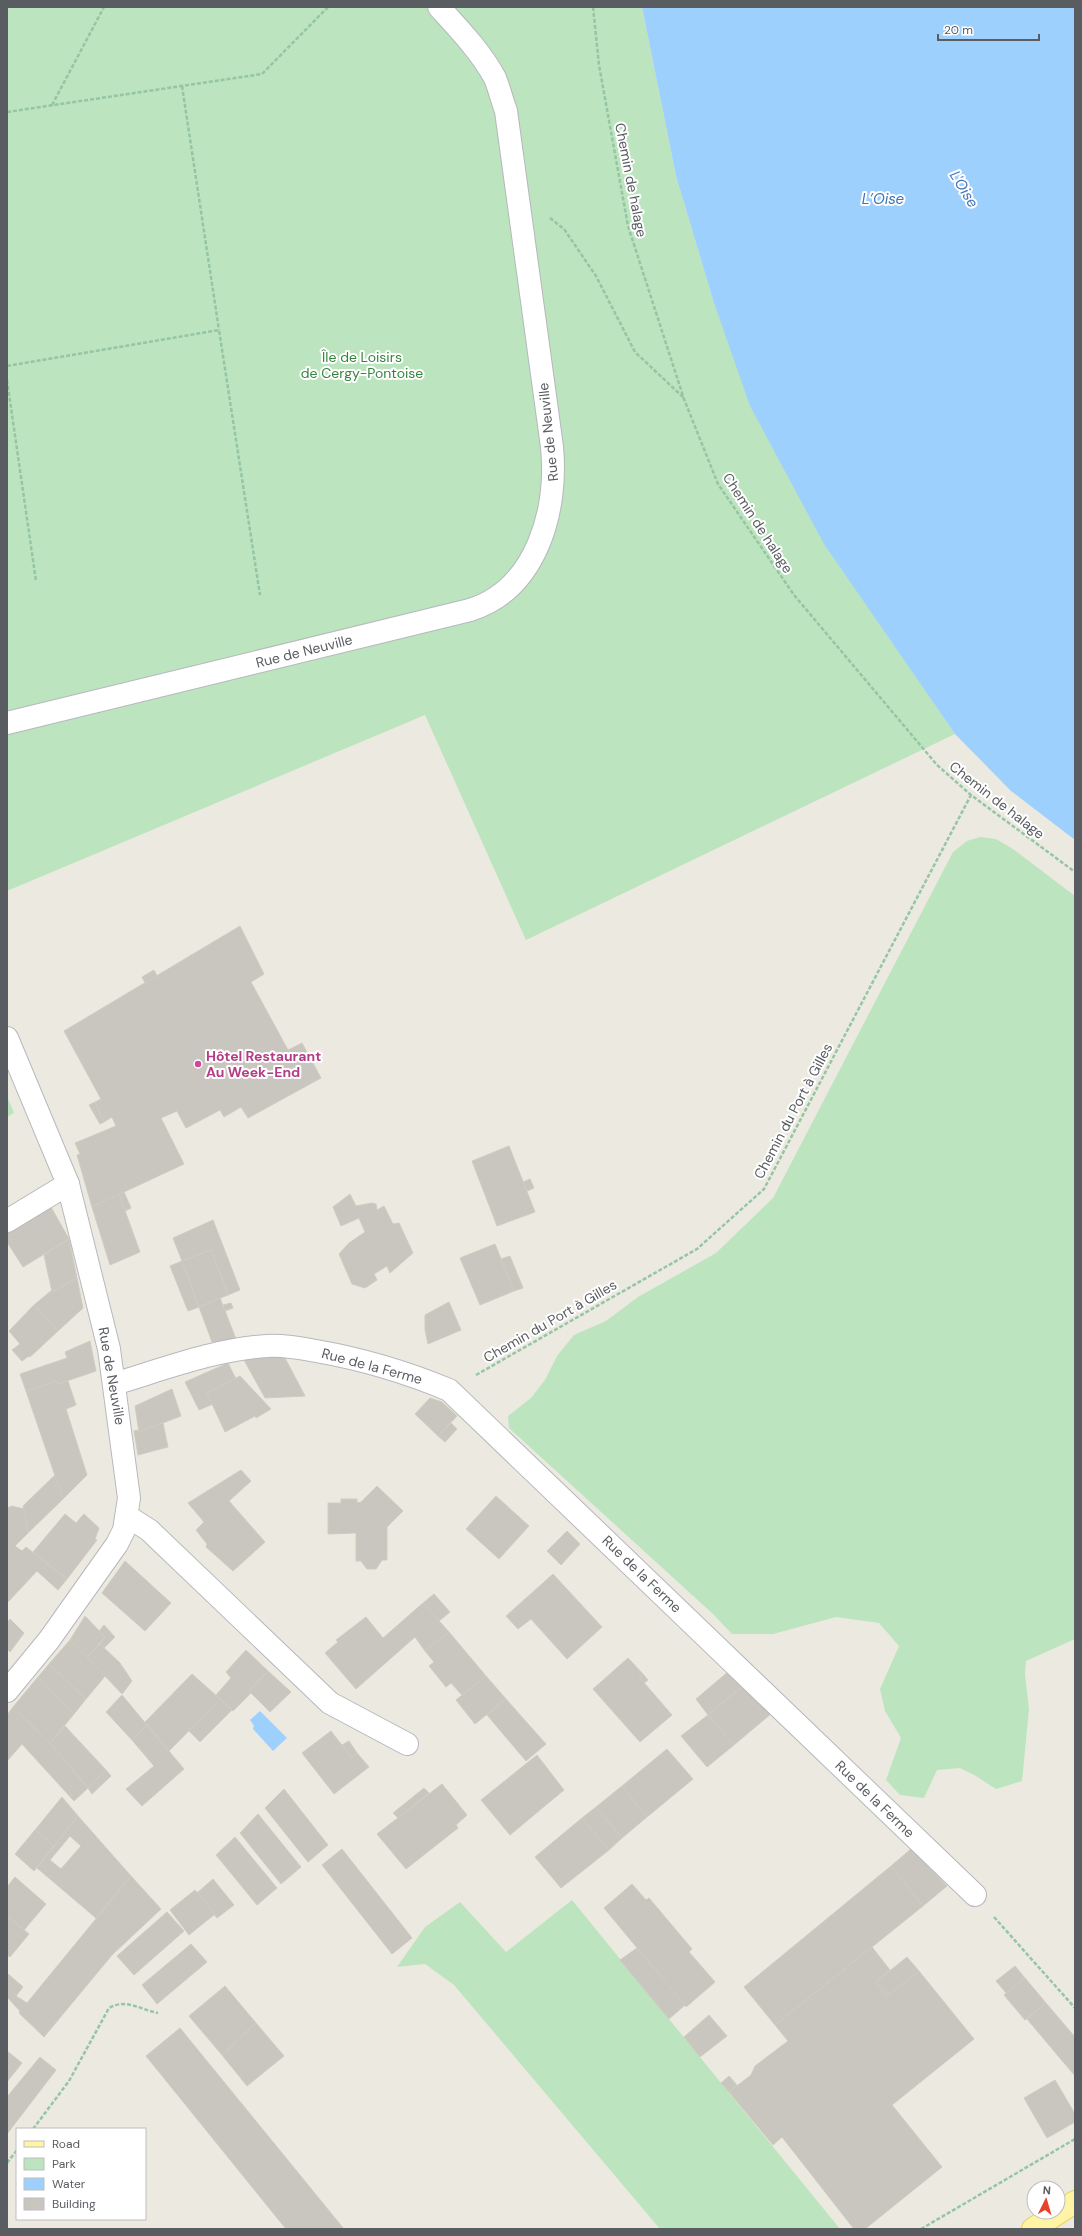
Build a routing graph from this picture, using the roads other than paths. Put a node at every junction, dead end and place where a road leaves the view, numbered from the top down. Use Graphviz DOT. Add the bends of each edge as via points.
graph roads {
  1 [pos="439,7"];
  2 [pos="7,723"];
  3 [pos="7,1038"];
  4 [pos="68,1184"];
  5 [pos="7,1221"];
  6 [pos="114,1384"];
  7 [pos="127,1516"];
  8 [pos="7,1691"];
  9 [pos="407,1744"];
  10 [pos="975,1895"];
  11 [pos="1075,2202"];
  12 [pos="1032,2229"];
  1 -- 2 [label="street, Rue de Neuville" via="461,30 495,78 506,110 552,447 554,476 551,506 541,537 517,580 484,606 470,610"];
  3 -- 4 [label="street, Rue de Neuville"];
  4 -- 5 [label="street"];
  4 -- 6 [label="street, Rue de Neuville" via="109,1349"];
  6 -- 7 [label="street, Rue de Neuville" via="129,1498"];
  6 -- 10 [label="street, Rue de la Ferme" via="232,1350 268,1346 295,1347 346,1356 413,1375 450,1390"];
  7 -- 8 [label="street, Rue de Neuville" via="124,1530 105,1562 50,1640"];
  7 -- 9 [label="street" via="149,1530 330,1703"];
  11 -- 12 [label="main road"];
}
